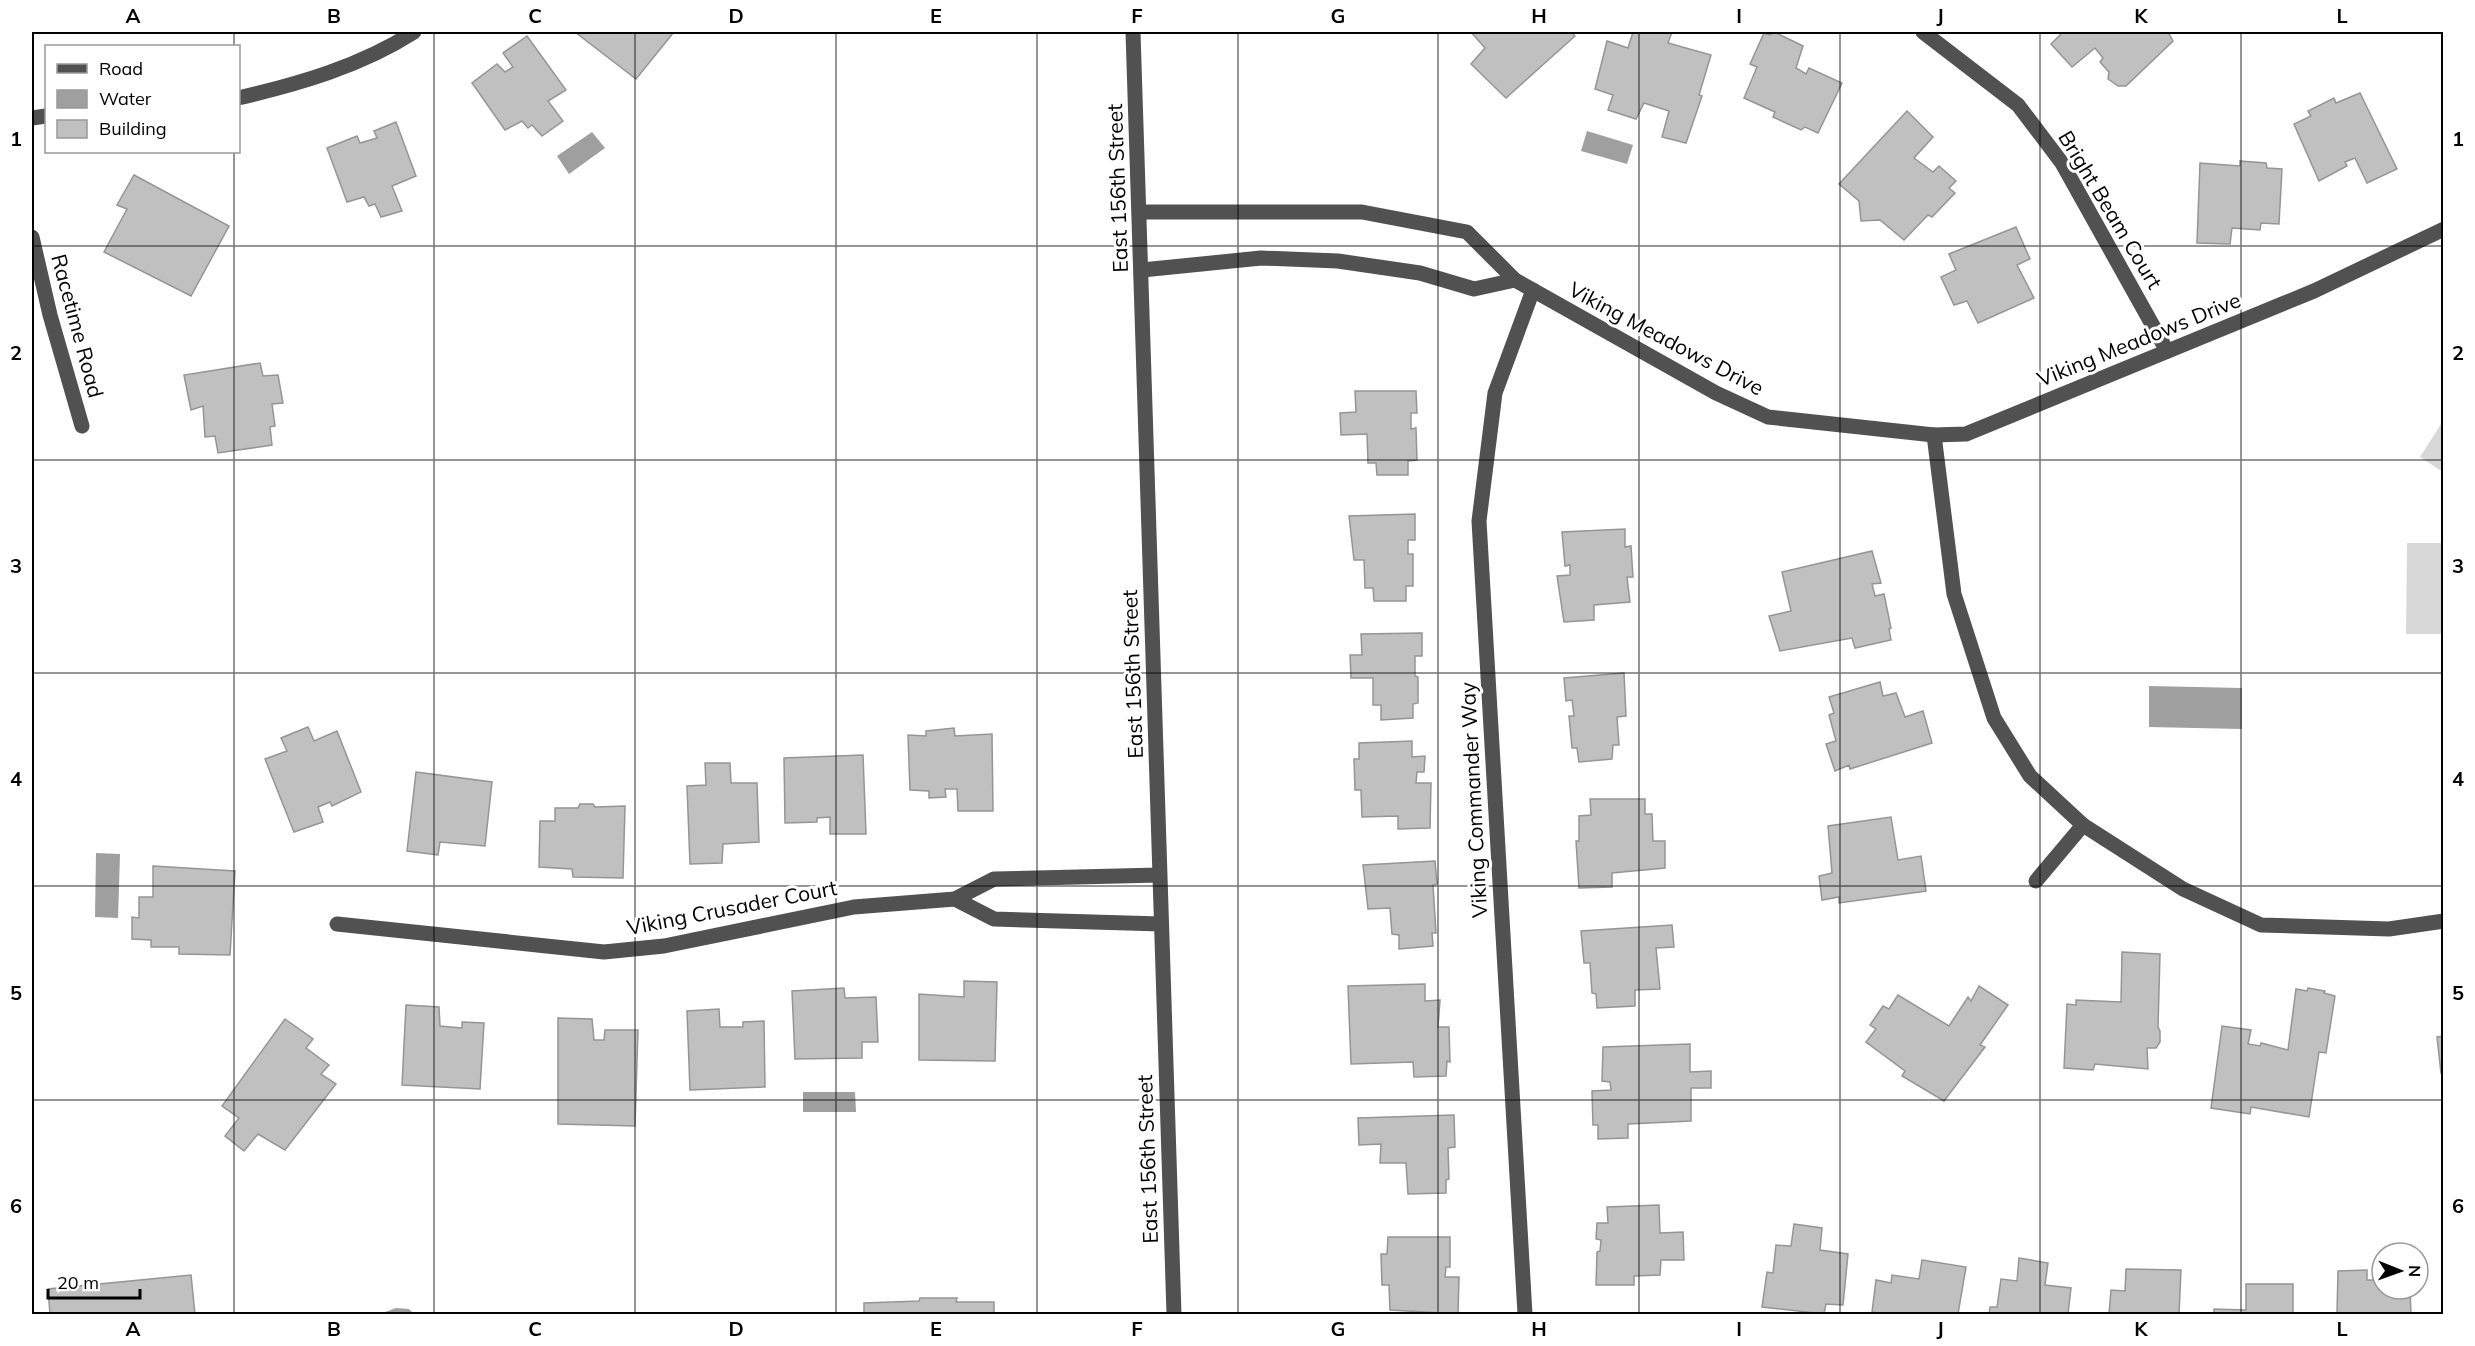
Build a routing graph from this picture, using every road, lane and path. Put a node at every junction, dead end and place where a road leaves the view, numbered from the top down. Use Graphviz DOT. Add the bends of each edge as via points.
graph roads {
  1 [pos="414,32"];
  2 [pos="1133,32"];
  3 [pos="1923,32"];
  4 [pos="240,97"];
  5 [pos="1140,212"];
  6 [pos="2444,229"];
  7 [pos="32,237"];
  8 [pos="1142,270"];
  9 [pos="1515,280"];
  10 [pos="1533,290"];
  11 [pos="2167,351"];
  12 [pos="82,426"];
  13 [pos="1934,435"];
  14 [pos="2083,825"];
  15 [pos="1160,875"];
  16 [pos="2036,880"];
  17 [pos="955,899"];
  18 [pos="2444,921"];
  19 [pos="337,924"];
  20 [pos="1161,924"];
  21 [pos="1174,1314"];
  22 [pos="1525,1314"];
  1 -- 4 [label="street" via="322,76"];
  2 -- 5 [label="street, East 156th Street"];
  3 -- 11 [label="street, Bright Beam Court" via="2018,105 2062,163"];
  5 -- 8 [label="street, East 156th Street"];
  5 -- 9 [label="street, Viking Meadows Drive" via="1362,212 1467,232"];
  6 -- 11 [label="street, Viking Meadows Drive" via="2314,291"];
  7 -- 12 [label="street, Racetime Road"];
  8 -- 9 [label="street" via="1261,258 1338,261 1420,273 1474,290"];
  8 -- 15 [label="street, East 156th Street"];
  9 -- 10 [label="street, Viking Meadows Drive"];
  10 -- 13 [label="street, Viking Meadows Drive" via="1716,393 1768,417"];
  10 -- 22 [label="street, Viking Commander Way" via="1495,393 1479,521"];
  11 -- 13 [label="street, Viking Meadows Drive" via="1966,434"];
  13 -- 14 [label="street" via="1954,594 1994,718 2030,776"];
  14 -- 16 [label="street"];
  14 -- 18 [label="street" via="2183,889 2261,925 2389,929"];
  15 -- 17 [label="street, Viking Crusader Court" via="994,879"];
  15 -- 20 [label="street, East 156th Street"];
  17 -- 19 [label="street, Viking Crusader Court" via="854,907 664,946 604,952"];
  17 -- 20 [label="street" via="994,919"];
  20 -- 21 [label="street, East 156th Street"];
}
